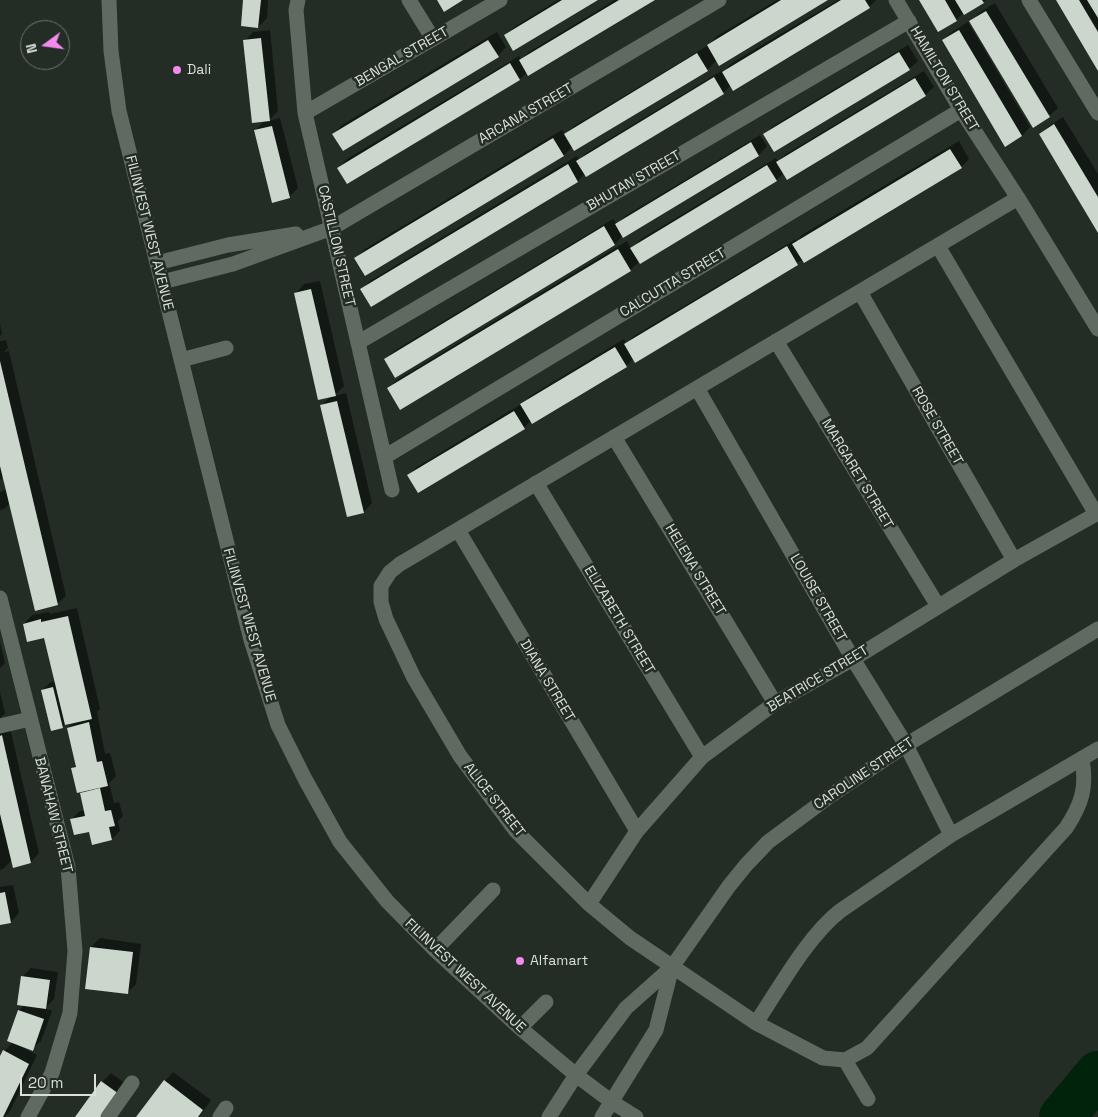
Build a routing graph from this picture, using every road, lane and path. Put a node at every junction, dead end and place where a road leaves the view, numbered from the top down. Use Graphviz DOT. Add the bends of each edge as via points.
graph roads {
  1 [pos="109,0"];
  2 [pos="298,0"];
  3 [pos="410,0"];
  4 [pos="500,0"];
  5 [pos="719,0"];
  6 [pos="896,0"];
  7 [pos="1029,0"];
  8 [pos="909,21"];
  9 [pos="433,39"];
  10 [pos="961,110"];
  11 [pos="305,113"];
  12 [pos="1098,113"];
  13 [pos="1018,198"];
  14 [pos="332,228"];
  15 [pos="938,246"];
  16 [pos="157,263"];
  17 [pos="162,282"];
  18 [pos="860,292"];
  19 [pos="1098,329"];
  20 [pos="776,341"];
  21 [pos="359,342"];
  22 [pos="226,348"];
  23 [pos="181,360"];
  24 [pos="697,388"];
  25 [pos="614,437"];
  26 [pos="386,456"];
  27 [pos="536,483"];
  28 [pos="392,490"];
  29 [pos="1097,514"];
  30 [pos="458,530"];
  31 [pos="1014,560"];
  32 [pos="0,598"];
  33 [pos="938,606"];
  34 [pos="1098,629"];
  35 [pos="853,659"];
  36 [pos="775,702"];
  37 [pos="30,719"];
  38 [pos="0,726"];
  39 [pos="906,745"];
  40 [pos="1098,749"];
  41 [pos="702,757"];
  42 [pos="1082,759"];
  43 [pos="637,831"];
  44 [pos="951,835"];
  45 [pos="493,890"];
  46 [pos="589,904"];
  47 [pos="435,950"];
  48 [pos="672,967"];
  49 [pos="546,1002"];
  50 [pos="756,1023"];
  51 [pos="520,1028"];
  52 [pos="845,1060"];
  53 [pos="576,1075"];
  54 [pos="132,1083"];
  55 [pos="868,1099"];
  56 [pos="612,1102"];
  57 [pos="28,1117"];
  58 [pos="108,1117"];
  59 [pos="549,1117"];
  60 [pos="602,1117"];
  61 [pos="636,1117"];
  1 -- 16 [label="street, FILINVEST WEST AVENUE" via="111,51 119,111"];
  2 -- 11 [label="street, CASTILLON STREET" via="296,10"];
  3 -- 9 [label="street"];
  4 -- 9 [label="street, BENGAL STREET"];
  5 -- 14 [label="street, ARCANA STREET"];
  6 -- 8 [label="street, HAMILTON STREET"];
  7 -- 12 [label="street"];
  8 -- 10 [label="street, HAMILTON STREET"];
  8 -- 21 [label="street, BHUTAN STREET"];
  9 -- 11 [label="street, BENGAL STREET"];
  10 -- 13 [label="street, HAMILTON STREET"];
  10 -- 26 [label="street, CALCUTTA STREET"];
  11 -- 14 [label="street, CASTILLON STREET"];
  13 -- 15 [label="street"];
  13 -- 19 [label="street, HAMILTON STREET"];
  14 -- 16 [label="street" via="228,245"];
  14 -- 17 [label="street" via="233,264"];
  14 -- 21 [label="street, CASTILLON STREET"];
  15 -- 18 [label="street"];
  15 -- 29 [label="street"];
  16 -- 17 [label="street, FILINVEST WEST AVENUE"];
  17 -- 23 [label="street, FILINVEST WEST AVENUE"];
  18 -- 20 [label="street"];
  18 -- 31 [label="street, ROSE STREET"];
  20 -- 24 [label="street"];
  20 -- 33 [label="street, MARGARET STREET"];
  21 -- 26 [label="street, CASTILLON STREET"];
  22 -- 23 [label="street"];
  23 -- 47 [label="street, FILINVEST WEST AVENUE" via="250,640 278,725 340,842 387,901"];
  24 -- 25 [label="street"];
  24 -- 35 [label="street, LOUISE STREET"];
  25 -- 27 [label="street"];
  25 -- 36 [label="street, HELENA STREET"];
  26 -- 28 [label="street, CASTILLON STREET"];
  27 -- 30 [label="street"];
  27 -- 41 [label="street, ELIZABETH STREET"];
  29 -- 31 [label="street, BEATRICE STREET"];
  30 -- 43 [label="street, DIANA STREET"];
  30 -- 46 [label="street, ALICE STREET" via="390,572 382,586 381,602 390,628 414,678 460,756 516,831"];
  31 -- 33 [label="street, BEATRICE STREET"];
  32 -- 37 [label="street, BANAHAW STREET"];
  33 -- 35 [label="street, BEATRICE STREET"];
  34 -- 39 [label="street, CAROLINE STREET"];
  35 -- 36 [label="street, BEATRICE STREET"];
  35 -- 39 [label="street, LOUISE STREET"];
  36 -- 41 [label="street, BEATRICE STREET"];
  37 -- 38 [label="street"];
  37 -- 57 [label="street, BANAHAW STREET" via="68,866 75,951 70,1013 52,1073"];
  39 -- 44 [label="street, LOUISE STREET"];
  39 -- 48 [label="street, CAROLINE STREET" via="768,842 729,886"];
  40 -- 42 [label="street"];
  41 -- 43 [label="street, BEATRICE STREET"];
  42 -- 44 [label="street"];
  42 -- 52 [label="street" via="1085,777 1082,796 1077,812 1066,828 867,1048"];
  43 -- 46 [label="street, BEATRICE STREET"];
  44 -- 50 [label="street" via="826,922"];
  45 -- 47 [label="street"];
  46 -- 48 [label="street, ALICE STREET"];
  47 -- 51 [label="street, FILINVEST WEST AVENUE"];
  48 -- 50 [label="street, ALICE STREET"];
  48 -- 53 [label="street" via="626,1008"];
  48 -- 56 [label="street" via="658,1026"];
  49 -- 51 [label="street"];
  50 -- 52 [label="street, ALICE STREET" via="823,1058"];
  51 -- 53 [label="street, FILINVEST WEST AVENUE"];
  52 -- 55 [label="street"];
  53 -- 56 [label="street, FILINVEST WEST AVENUE"];
  53 -- 59 [label="street"];
  54 -- 58 [label="street"];
  56 -- 60 [label="street"];
  56 -- 61 [label="street, FILINVEST WEST AVENUE"];
}
